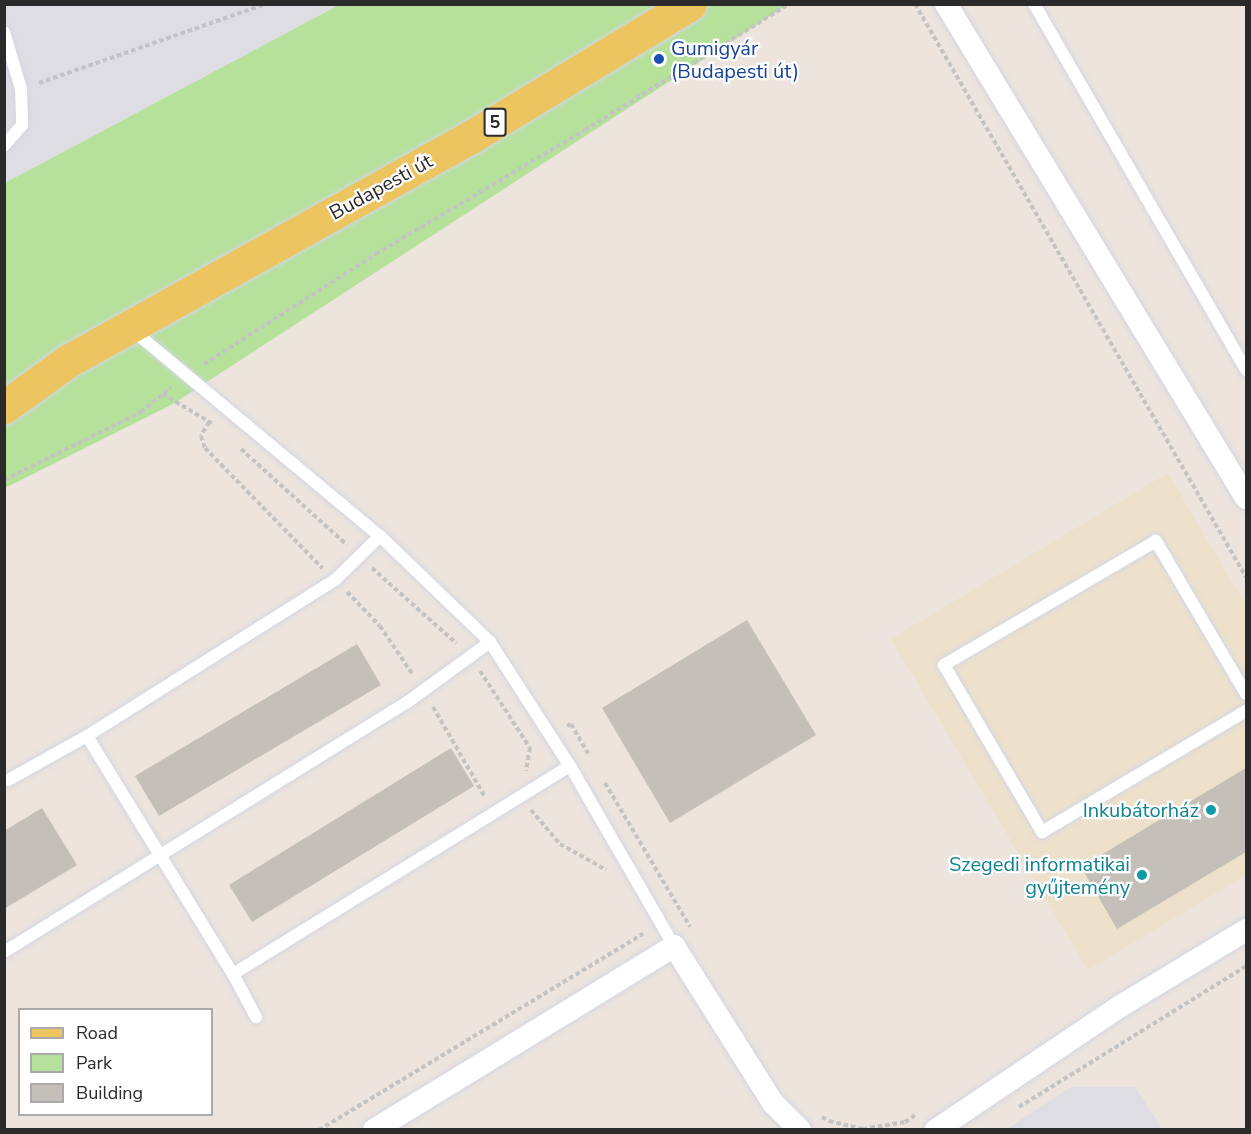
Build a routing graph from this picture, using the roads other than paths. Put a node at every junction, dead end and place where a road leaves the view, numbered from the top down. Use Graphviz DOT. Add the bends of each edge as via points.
graph roads {
  1 [pos="690,4"];
  2 [pos="946,4"];
  3 [pos="1034,4"];
  4 [pos="4,32"];
  5 [pos="4,146"];
  6 [pos="129,328"];
  7 [pos="68,362"];
  8 [pos="1246,370"];
  9 [pos="4,379"];
  10 [pos="4,407"];
  11 [pos="1246,498"];
  12 [pos="380,536"];
  13 [pos="490,642"];
  14 [pos="1246,694"];
  15 [pos="1246,711"];
  16 [pos="87,736"];
  17 [pos="570,766"];
  18 [pos="8,780"];
  19 [pos="159,854"];
  20 [pos="1246,930"];
  21 [pos="674,946"];
  22 [pos="4,952"];
  23 [pos="233,974"];
  24 [pos="256,1017"];
  25 [pos="374,1130"];
  26 [pos="801,1130"];
  27 [pos="936,1130"];
  1 -- 6 [label="main road, Budapesti út / 5" via="469,138"];
  2 -- 11 [label="street"];
  3 -- 8 [label="lane"];
  4 -- 5 [label="lane" via="21,89 22,125"];
  6 -- 7 [label="main road, Budapesti út / 5"];
  6 -- 12 [label="lane"];
  7 -- 9 [label="main road, Budapesti út / 5"];
  7 -- 10 [label="main road, Budapesti út / 5"];
  12 -- 13 [label="lane"];
  12 -- 16 [label="lane" via="335,580"];
  13 -- 17 [label="lane"];
  13 -- 19 [label="lane" via="423,690"];
  14 -- 15 [label="lane" via="1156,541 944,665 1042,832"];
  16 -- 18 [label="lane"];
  16 -- 19 [label="lane"];
  17 -- 21 [label="lane"];
  17 -- 23 [label="lane"];
  19 -- 22 [label="lane"];
  19 -- 23 [label="lane"];
  20 -- 27 [label="street" via="1119,1007"];
  21 -- 25 [label="street"];
  21 -- 26 [label="street" via="773,1103"];
  23 -- 24 [label="lane"];
}
